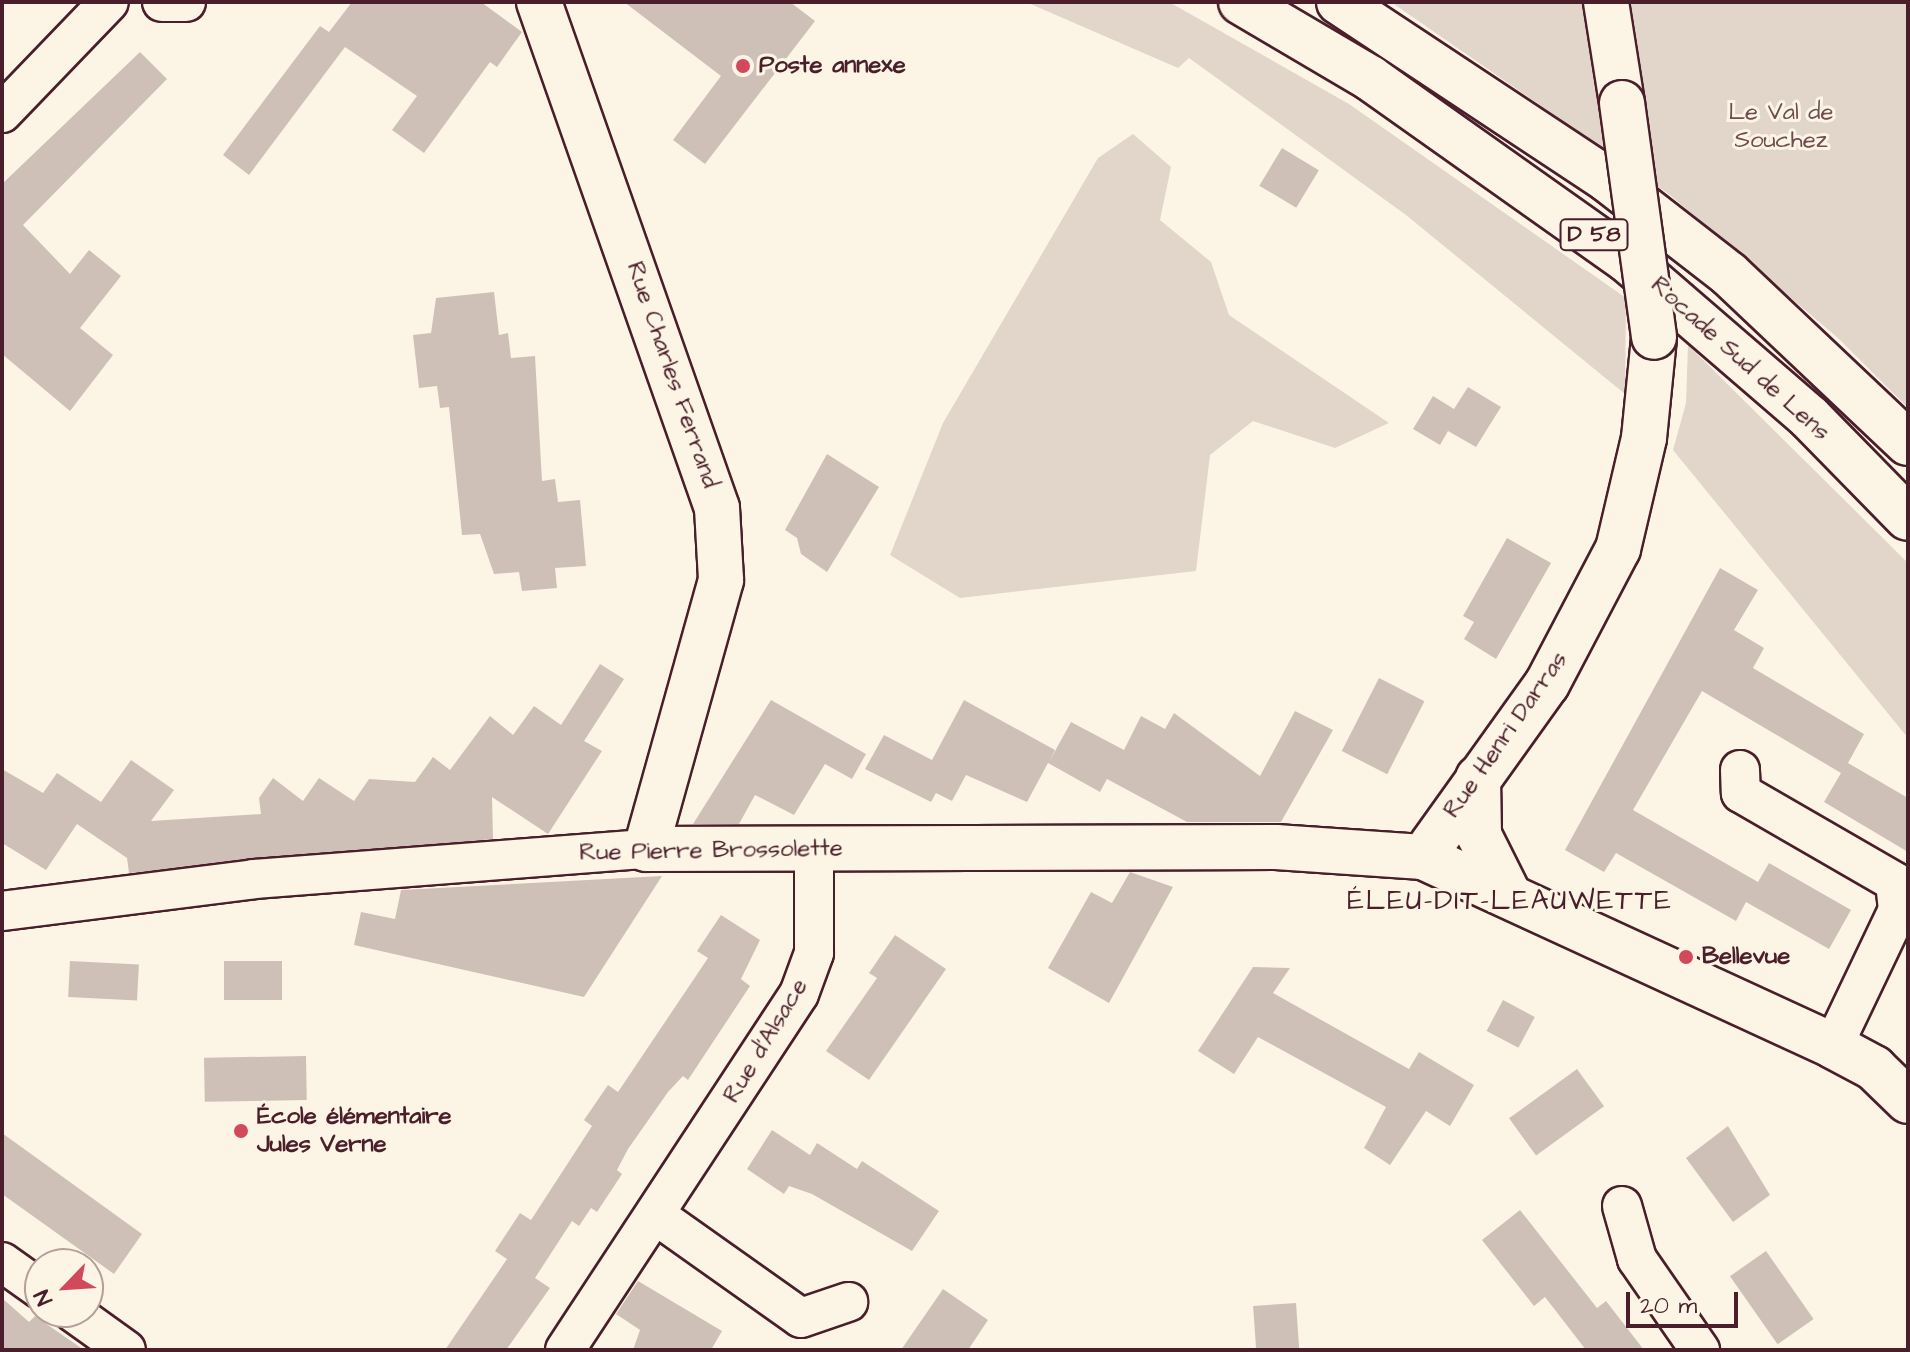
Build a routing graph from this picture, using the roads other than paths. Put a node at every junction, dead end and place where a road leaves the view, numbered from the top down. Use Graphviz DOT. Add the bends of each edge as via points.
graph roads {
  1 [pos="109,2"];
  2 [pos="162,2"];
  3 [pos="186,2"];
  4 [pos="539,2"];
  5 [pos="1241,2"];
  6 [pos="1339,2"];
  7 [pos="1606,2"];
  8 [pos="2,113"];
  9 [pos="1908,443"];
  10 [pos="1908,518"];
  11 [pos="1740,770"];
  12 [pos="1478,778"];
  13 [pos="814,847"];
  14 [pos="646,849"];
  15 [pos="1423,857"];
  16 [pos="1507,891"];
  17 [pos="2,911"];
  18 [pos="1833,1046"];
  19 [pos="1908,1101"];
  20 [pos="1622,1206"];
  21 [pos="657,1216"];
  22 [pos="2,1262"];
  23 [pos="24,1278"];
  24 [pos="848,1302"];
  25 [pos="95,1328"];
  26 [pos="126,1350"];
  27 [pos="565,1350"];
  28 [pos="1700,1350"];
  1 -- 8 [label="street"];
  2 -- 3 [label="street"];
  4 -- 14 [label="main road, Rue Charles Ferrand" via="717,508 721,580"];
  5 -- 10 [label="main road, Rocade Sud de Lens / D 58" via="1370,78 1615,250 1809,417"];
  6 -- 9 [label="main road, D 58" via="1608,180 1729,274"];
  7 -- 12 [label="main road, Rue Henri Darras, bridge" via="1654,337 1644,438 1618,549 1547,684"];
  11 -- 18 [label="street" via="1741,793 1895,882 1898,910"];
  12 -- 15 [label="main road, Rue Henri Darras"];
  12 -- 16 [label="main road" via="1479,835"];
  13 -- 14 [label="main road, Rue Pierre Brossolette"];
  13 -- 15 [label="main road, Rue Pierre Brossolette" via="1276,847"];
  13 -- 21 [label="street, Rue d'Alsace" via="814,953 799,994"];
  14 -- 17 [label="street, Rue Pierre Brossolette" via="254,879"];
  15 -- 16 [label="main road, Rue Pierre Brossolette"];
  16 -- 18 [label="main road, Rue Pierre Brossolette"];
  18 -- 19 [label="main road, Rue Pierre Brossolette" via="1874,1068"];
  20 -- 28 [label="street" via="1637,1259"];
  21 -- 24 [label="street" via="801,1318"];
  21 -- 27 [label="street, Rue d'Alsace"];
  22 -- 23 [label="street"];
  25 -- 26 [label="street"];
}
